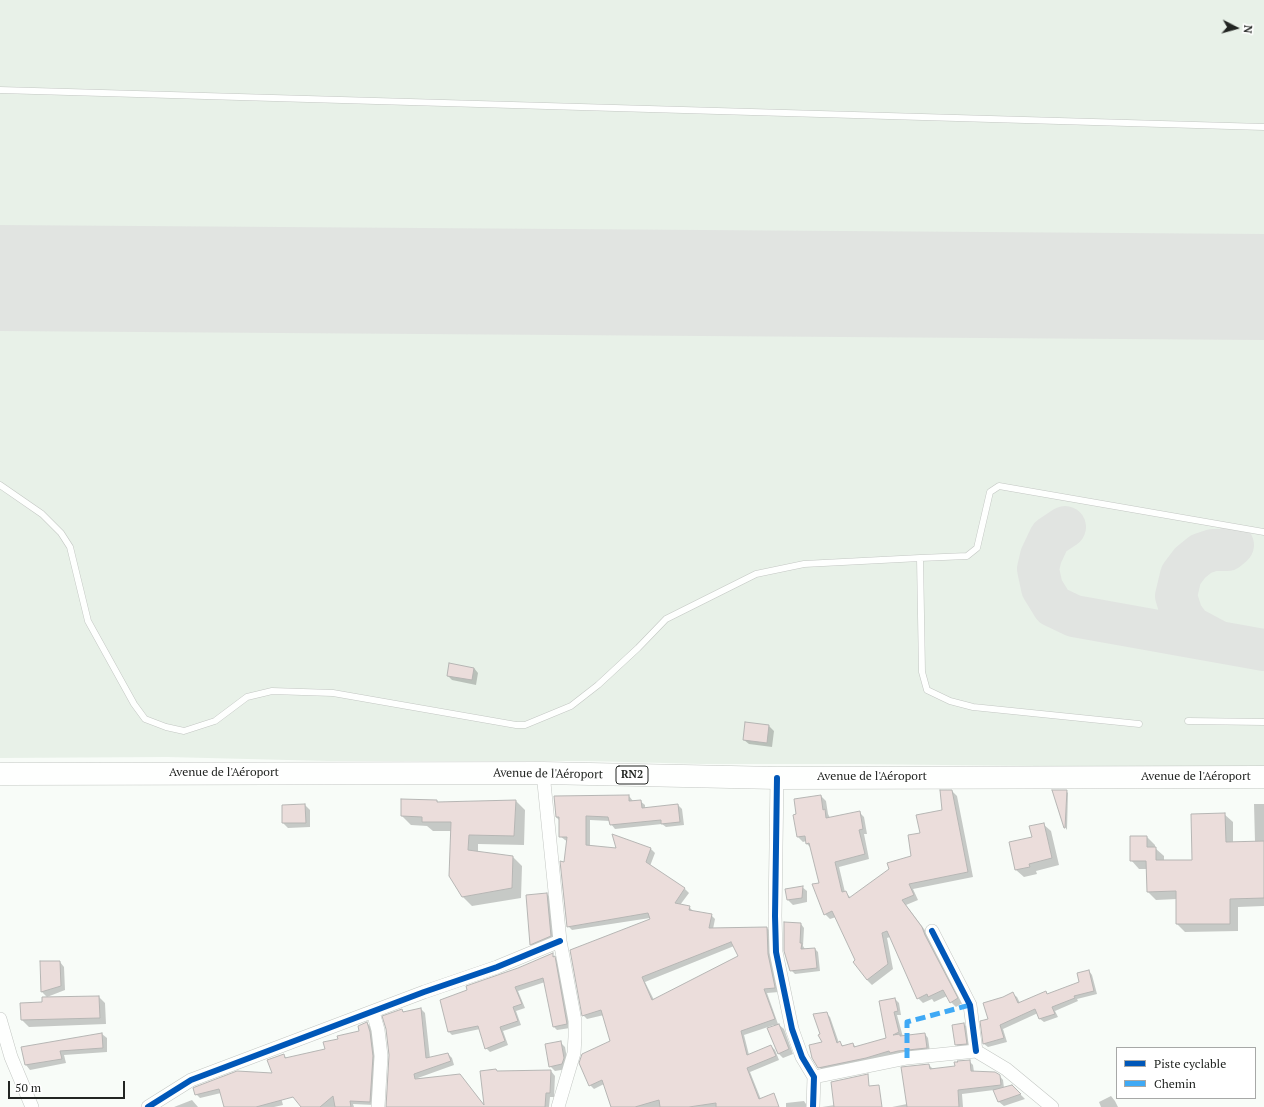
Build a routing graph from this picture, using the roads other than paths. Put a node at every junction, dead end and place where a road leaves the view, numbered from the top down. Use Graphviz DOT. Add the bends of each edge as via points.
graph roads {
  1 [pos="0,90"];
  2 [pos="1264,127"];
  3 [pos="0,486"];
  4 [pos="1264,532"];
  5 [pos="920,558"];
  6 [pos="1188,721"];
  7 [pos="1264,722"];
  8 [pos="1139,724"];
  9 [pos="543,773"];
  10 [pos="0,774"];
  11 [pos="1264,777"];
  12 [pos="777,778"];
  13 [pos="932,931"];
  14 [pos="560,941"];
  15 [pos="373,1012"];
  16 [pos="0,1018"];
  17 [pos="976,1051"];
  18 [pos="814,1076"];
  19 [pos="32,1107"];
  20 [pos="148,1107"];
  21 [pos="378,1107"];
  22 [pos="558,1107"];
  23 [pos="813,1107"];
  24 [pos="1052,1107"];
  1 -- 2 [label="lane"];
  3 -- 5 [label="lane" via="42,514 67,542 88,622 134,704 146,719 184,731 215,721 248,697 272,691 333,693 525,725 571,706 598,685 666,619 756,574 804,564"];
  4 -- 5 [label="lane" via="999,486 990,492 977,548 967,556"];
  5 -- 8 [label="lane" via="922,672 927,690 973,707"];
  6 -- 7 [label="lane"];
  9 -- 10 [label="highway, Avenue de l'Aéroport / RN2"];
  9 -- 12 [label="highway, Avenue de l'Aéroport / RN2"];
  9 -- 14 [label="street"];
  11 -- 12 [label="highway, Avenue de l'Aéroport / RN2"];
  12 -- 18 [label="street" via="776,952 792,1028 802,1057"];
  13 -- 17 [label="street" via="970,1006"];
  14 -- 15 [label="street"];
  14 -- 22 [label="street" via="575,1022 575,1037 574,1053"];
  15 -- 20 [label="street" via="191,1080"];
  15 -- 21 [label="street" via="381,1056"];
  16 -- 19 [label="street" via="11,1057"];
  17 -- 18 [label="street" via="907,1058"];
  17 -- 24 [label="street" via="1006,1069"];
  18 -- 23 [label="street"];
}
